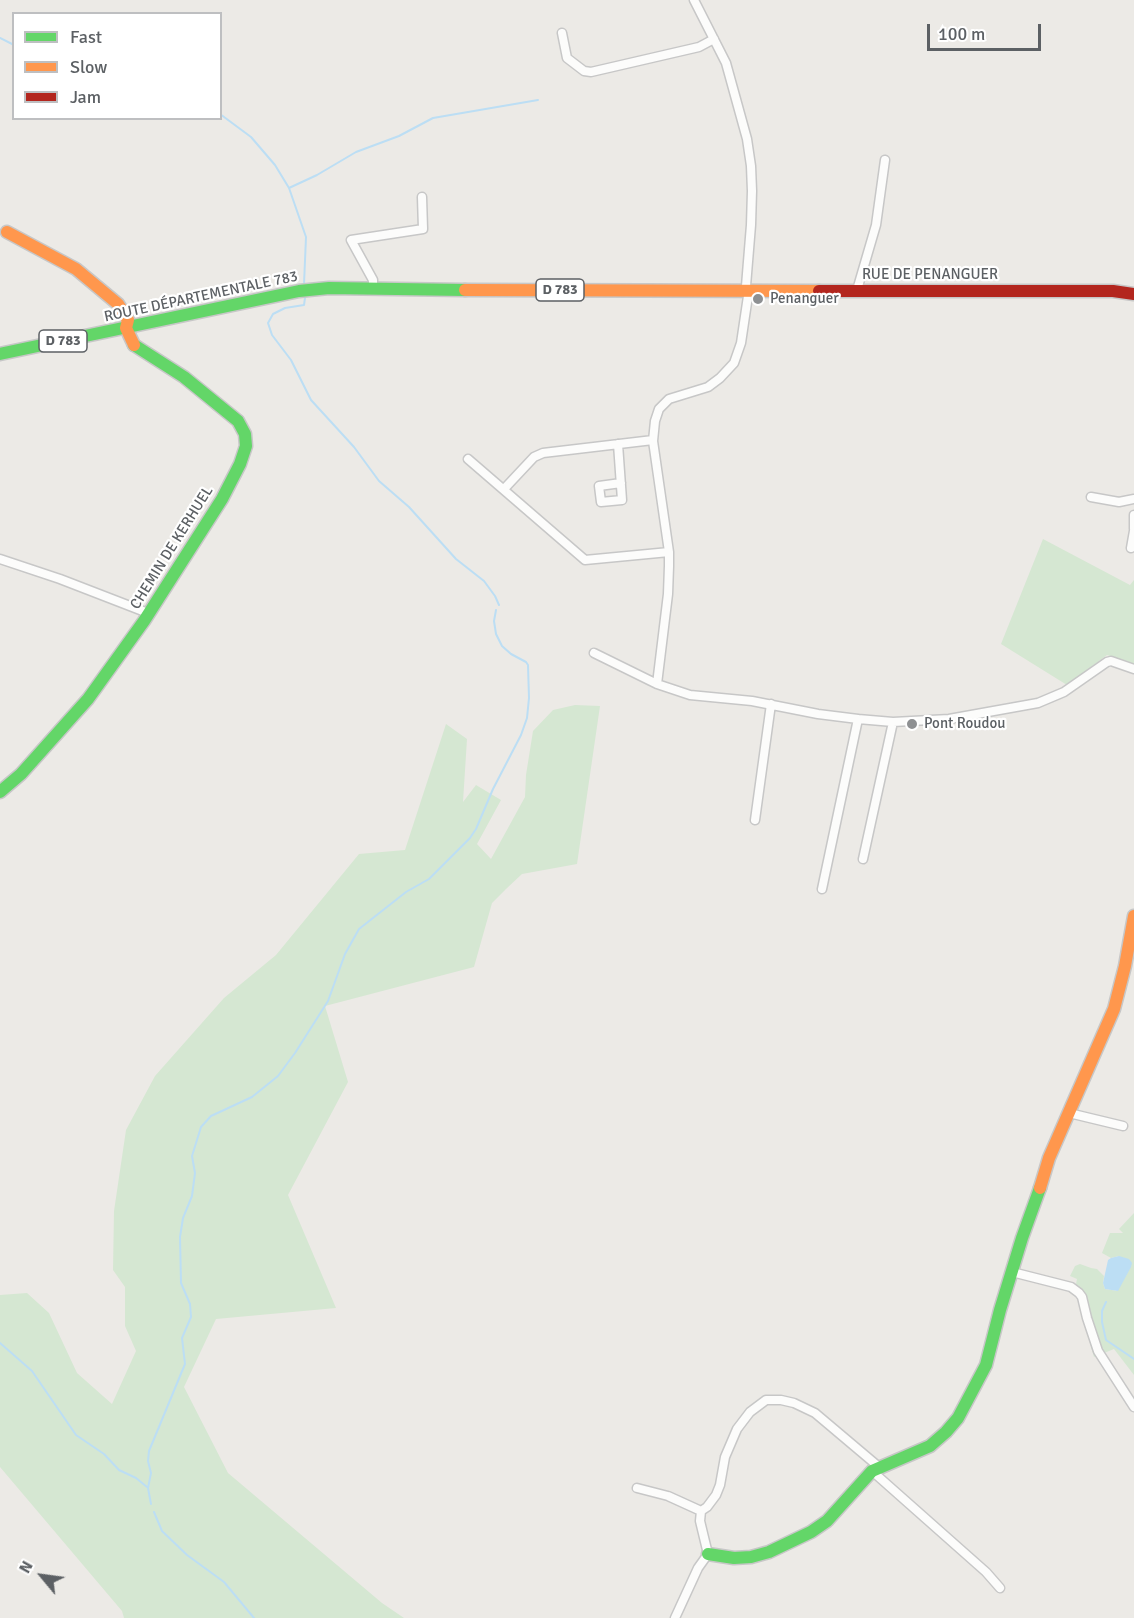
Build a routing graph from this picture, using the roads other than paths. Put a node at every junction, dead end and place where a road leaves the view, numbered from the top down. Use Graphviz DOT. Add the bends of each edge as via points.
graph roads {
  1 [pos="694,0"];
  2 [pos="562,33"];
  3 [pos="714,39"];
  4 [pos="885,160"];
  5 [pos="422,197"];
  6 [pos="7,232"];
  7 [pos="374,287"];
  8 [pos="1134,287"];
  9 [pos="747,290"];
  10 [pos="857,290"];
  11 [pos="1113,291"];
  12 [pos="1134,294"];
  13 [pos="126,328"];
  14 [pos="0,354"];
  15 [pos="653,440"];
  16 [pos="618,444"];
  17 [pos="468,459"];
  18 [pos="621,483"];
  19 [pos="504,489"];
  20 [pos="1091,497"];
  21 [pos="1134,499"];
  22 [pos="1134,514"];
  23 [pos="1134,530"];
  24 [pos="1131,548"];
  25 [pos="669,552"];
  26 [pos="0,558"];
  27 [pos="148,613"];
  28 [pos="594,653"];
  29 [pos="1134,669"];
  30 [pos="657,684"];
  31 [pos="771,704"];
  32 [pos="858,719"];
  33 [pos="893,722"];
  34 [pos="0,792"];
  35 [pos="755,820"];
  36 [pos="863,859"];
  37 [pos="822,889"];
  38 [pos="1134,916"];
  39 [pos="1069,1113"];
  40 [pos="1122,1126"];
  41 [pos="1012,1272"];
  42 [pos="1134,1407"];
  43 [pos="876,1469"];
  44 [pos="637,1488"];
  45 [pos="701,1511"];
  46 [pos="708,1554"];
  47 [pos="1000,1588"];
  48 [pos="675,1618"];
  1 -- 3 [label="street"];
  2 -- 3 [label="street" via="567,58 591,72 699,47"];
  3 -- 9 [label="street" via="726,63 752,166"];
  4 -- 10 [label="street" via="876,225"];
  5 -- 7 [label="street" via="423,229 351,240"];
  6 -- 13 [label="street, CHEMIN DE KERHUEL" via="76,269 118,304 128,321"];
  7 -- 9 [label="street, D 783"];
  7 -- 13 [label="street, ROUTE DÉPARTEMENTALE 783 / D 783" via="299,291"];
  8 -- 11 [label="street, RUE DE PENANGUER / D 783"];
  9 -- 10 [label="street, RUE DE PENANGUER / D 783"];
  9 -- 15 [label="street" via="741,343 734,363 708,387 669,399 659,409"];
  10 -- 11 [label="street, RUE DE PENANGUER / D 783"];
  11 -- 12 [label="street, RUE DE PENANGUER / D 783"];
  13 -- 14 [label="street, ROUTE DÉPARTEMENTALE 783 / D 783"];
  13 -- 27 [label="street, CHEMIN DE KERHUEL" via="133,344 184,377 238,421 246,446 216,509"];
  15 -- 16 [label="street"];
  15 -- 25 [label="street"];
  16 -- 18 [label="street"];
  16 -- 19 [label="street" via="543,453 534,457"];
  17 -- 19 [label="street"];
  19 -- 25 [label="street" via="585,560"];
  20 -- 21 [label="street" via="1119,502"];
  22 -- 23 [label="street"];
  23 -- 24 [label="street"];
  25 -- 30 [label="street"];
  26 -- 27 [label="street"];
  27 -- 34 [label="street, CHEMIN DE KERHUEL" via="88,699"];
  28 -- 30 [label="street"];
  29 -- 33 [label="street" via="1107,662 1056,697 1038,703 937,720"];
  30 -- 31 [label="street" via="690,695"];
  31 -- 32 [label="street"];
  31 -- 35 [label="street"];
  32 -- 33 [label="street"];
  32 -- 37 [label="street"];
  33 -- 36 [label="street"];
  38 -- 39 [label="street" via="1113,1009"];
  39 -- 40 [label="street"];
  39 -- 41 [label="street" via="1027,1217"];
  41 -- 42 [label="street" via="1071,1287 1079,1293 1098,1351"];
  41 -- 43 [label="street" via="986,1365 958,1418 930,1446"];
  43 -- 45 [label="street" via="815,1413 794,1402 766,1400 737,1429 716,1495"];
  43 -- 46 [label="street" via="827,1521 801,1537 751,1557"];
  43 -- 47 [label="street"];
  44 -- 45 [label="street"];
  45 -- 46 [label="street"];
  46 -- 48 [label="street"];
}
